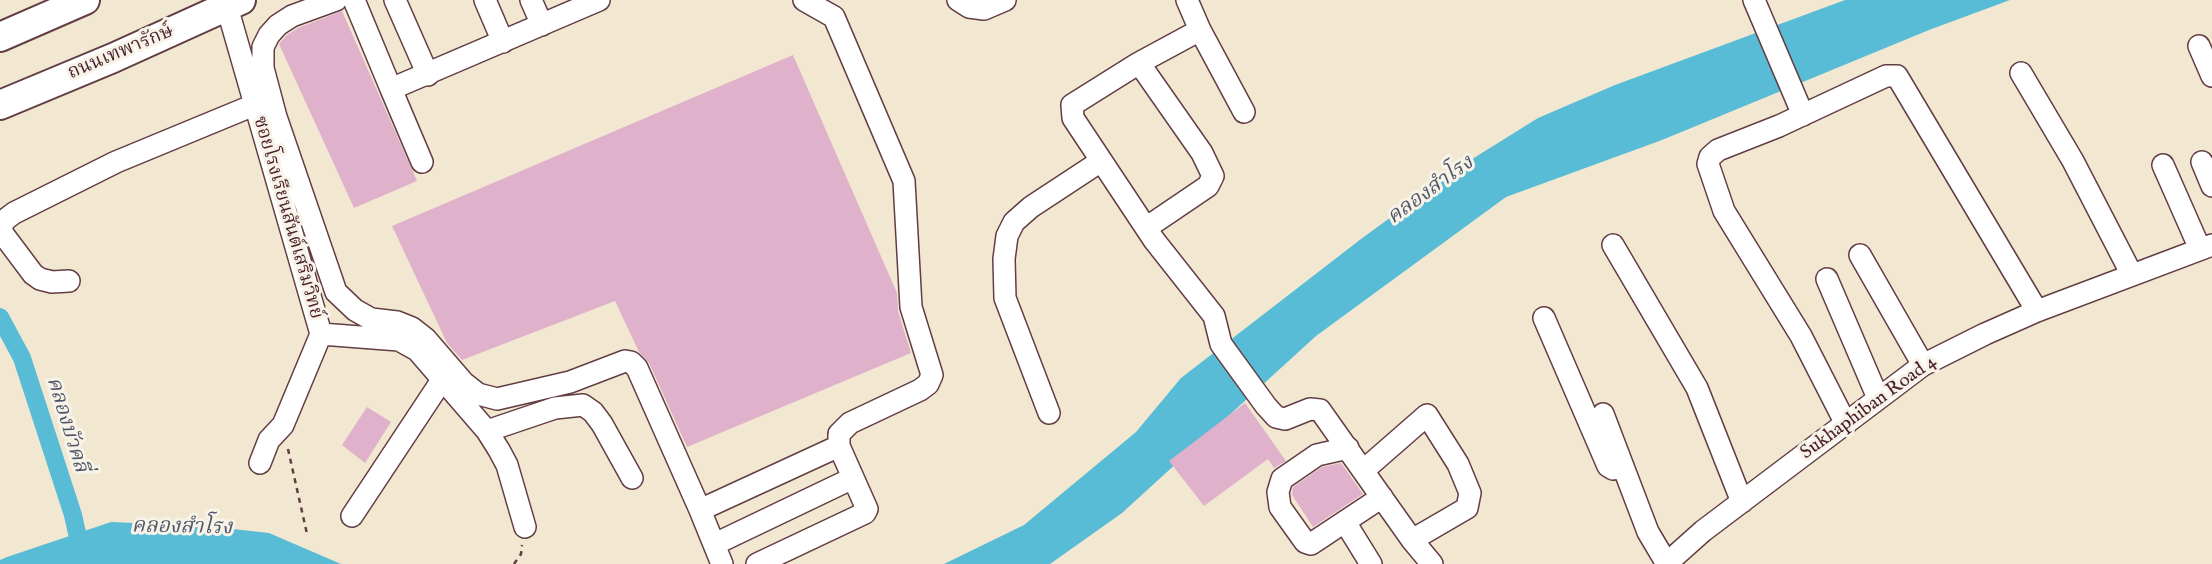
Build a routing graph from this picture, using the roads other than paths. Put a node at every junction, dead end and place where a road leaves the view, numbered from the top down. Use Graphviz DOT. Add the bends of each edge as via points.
graph roads {
  1 [pos="336,0"];
  2 [pos="354,0"];
  3 [pos="395,0"];
  4 [pos="485,0"];
  5 [pos="531,0"];
  6 [pos="804,0"];
  7 [pos="958,0"];
  8 [pos="1005,0"];
  9 [pos="1187,0"];
  10 [pos="234,3"];
  11 [pos="585,3"];
  12 [pos="74,5"];
  13 [pos="1757,7"];
  14 [pos="836,8"];
  15 [pos="542,25"];
  16 [pos="1200,30"];
  17 [pos="0,31"];
  18 [pos="503,42"];
  19 [pos="2199,46"];
  20 [pos="113,58"];
  21 [pos="1139,63"];
  22 [pos="2021,74"];
  23 [pos="428,75"];
  24 [pos="2212,76"];
  25 [pos="391,89"];
  26 [pos="0,105"];
  27 [pos="254,105"];
  28 [pos="1799,105"];
  29 [pos="1244,112"];
  30 [pos="0,118"];
  31 [pos="1101,161"];
  32 [pos="422,162"];
  33 [pos="2203,162"];
  34 [pos="2163,165"];
  35 [pos="2212,186"];
  36 [pos="1146,228"];
  37 [pos="1614,245"];
  38 [pos="2206,247"];
  39 [pos="1860,255"];
  40 [pos="2132,275"];
  41 [pos="1828,279"];
  42 [pos="69,281"];
  43 [pos="2037,311"];
  44 [pos="1544,318"];
  45 [pos="321,334"];
  46 [pos="1923,365"];
  47 [pos="442,380"];
  48 [pos="1878,398"];
  49 [pos="1049,413"];
  50 [pos="1603,414"];
  51 [pos="1846,424"];
  52 [pos="487,431"];
  53 [pos="839,446"];
  54 [pos="1348,448"];
  55 [pos="260,463"];
  56 [pos="1623,466"];
  57 [pos="1364,470"];
  58 [pos="632,478"];
  59 [pos="853,478"];
  60 [pos="1382,497"];
  61 [pos="1742,502"];
  62 [pos="700,510"];
  63 [pos="352,516"];
  64 [pos="1345,522"];
  65 [pos="525,527"];
  66 [pos="1412,540"];
  67 [pos="718,554"];
  68 [pos="757,564"];
  69 [pos="1371,564"];
  70 [pos="1432,564"];
  71 [pos="1666,564"];
  1 -- 62 [label="street" via="278,25 263,47 263,68 336,292 371,319 412,328 464,383 478,394 497,399 631,362"];
  2 -- 25 [label="street"];
  3 -- 23 [label="street"];
  4 -- 18 [label="street"];
  5 -- 15 [label="street"];
  6 -- 14 [label="street"];
  7 -- 8 [label="street" via="984,9"];
  9 -- 16 [label="street"];
  10 -- 20 [label="main road, ถนนเทพารักษ์"];
  10 -- 27 [label="street, ซอยโรงเรียนสันต์เสริมวิทย์"];
  11 -- 15 [label="street"];
  12 -- 17 [label="main road" via="24,10"];
  13 -- 28 [label="street"];
  14 -- 53 [label="street" via="904,181 911,307 932,375 920,390 842,429"];
  15 -- 18 [label="street"];
  16 -- 21 [label="street"];
  16 -- 29 [label="street"];
  18 -- 23 [label="street"];
  19 -- 24 [label="street"];
  20 -- 26 [label="main road, ถนนเทพารักษ์"];
  20 -- 30 [label="main road" via="64,92"];
  21 -- 31 [label="street" via="1072,104 1073,118"];
  21 -- 36 [label="street" via="1213,176 1208,186"];
  22 -- 40 [label="street"];
  23 -- 25 [label="street"];
  25 -- 32 [label="street"];
  27 -- 42 [label="street" via="116,162 6,219 1,226 3,234 33,275 52,282"];
  27 -- 45 [label="street, ซอยโรงเรียนสันต์เสริมวิทย์"];
  28 -- 43 [label="street" via="1897,76"];
  28 -- 51 [label="street" via="1718,150 1708,164 1724,211 1801,336"];
  31 -- 36 [label="street"];
  31 -- 49 [label="street" via="1031,207 1014,222 1007,236 1005,298"];
  33 -- 35 [label="street"];
  34 -- 38 [label="street"];
  36 -- 54 [label="street" via="1214,316 1221,344 1276,417 1320,410"];
  37 -- 61 [label="street" via="1697,388"];
  38 -- 40 [label="street, Sukhaphiban Road 4"];
  39 -- 46 [label="street"];
  40 -- 43 [label="street, Sukhaphiban Road 4"];
  41 -- 48 [label="street"];
  43 -- 46 [label="street, Sukhaphiban Road 4"];
  44 -- 56 [label="street" via="1608,466"];
  45 -- 47 [label="street" via="407,343"];
  45 -- 55 [label="street, ซอยโรงเรียนสันต์เสริมวิทย์" via="283,425 269,440"];
  46 -- 48 [label="street, Sukhaphiban Road 4"];
  47 -- 52 [label="street"];
  47 -- 63 [label="street"];
  48 -- 51 [label="street, Sukhaphiban Road 4"];
  50 -- 56 [label="street"];
  51 -- 61 [label="street, Sukhaphiban Road 4"];
  52 -- 58 [label="street" via="555,408 583,405 593,412"];
  52 -- 65 [label="street" via="508,466"];
  53 -- 59 [label="street"];
  53 -- 62 [label="street"];
  54 -- 57 [label="street"];
  54 -- 64 [label="street" via="1303,463 1282,480 1278,492 1280,507 1305,542 1311,544"];
  56 -- 71 [label="street" via="1648,532"];
  57 -- 60 [label="street"];
  57 -- 66 [label="street" via="1427,415 1470,493 1467,508"];
  59 -- 67 [label="street"];
  59 -- 68 [label="street" via="867,505 864,513"];
  60 -- 64 [label="street"];
  60 -- 66 [label="street"];
  61 -- 71 [label="street, Sukhaphiban Road 4"];
  62 -- 67 [label="street"];
  64 -- 69 [label="street"];
  66 -- 70 [label="street"];
}
